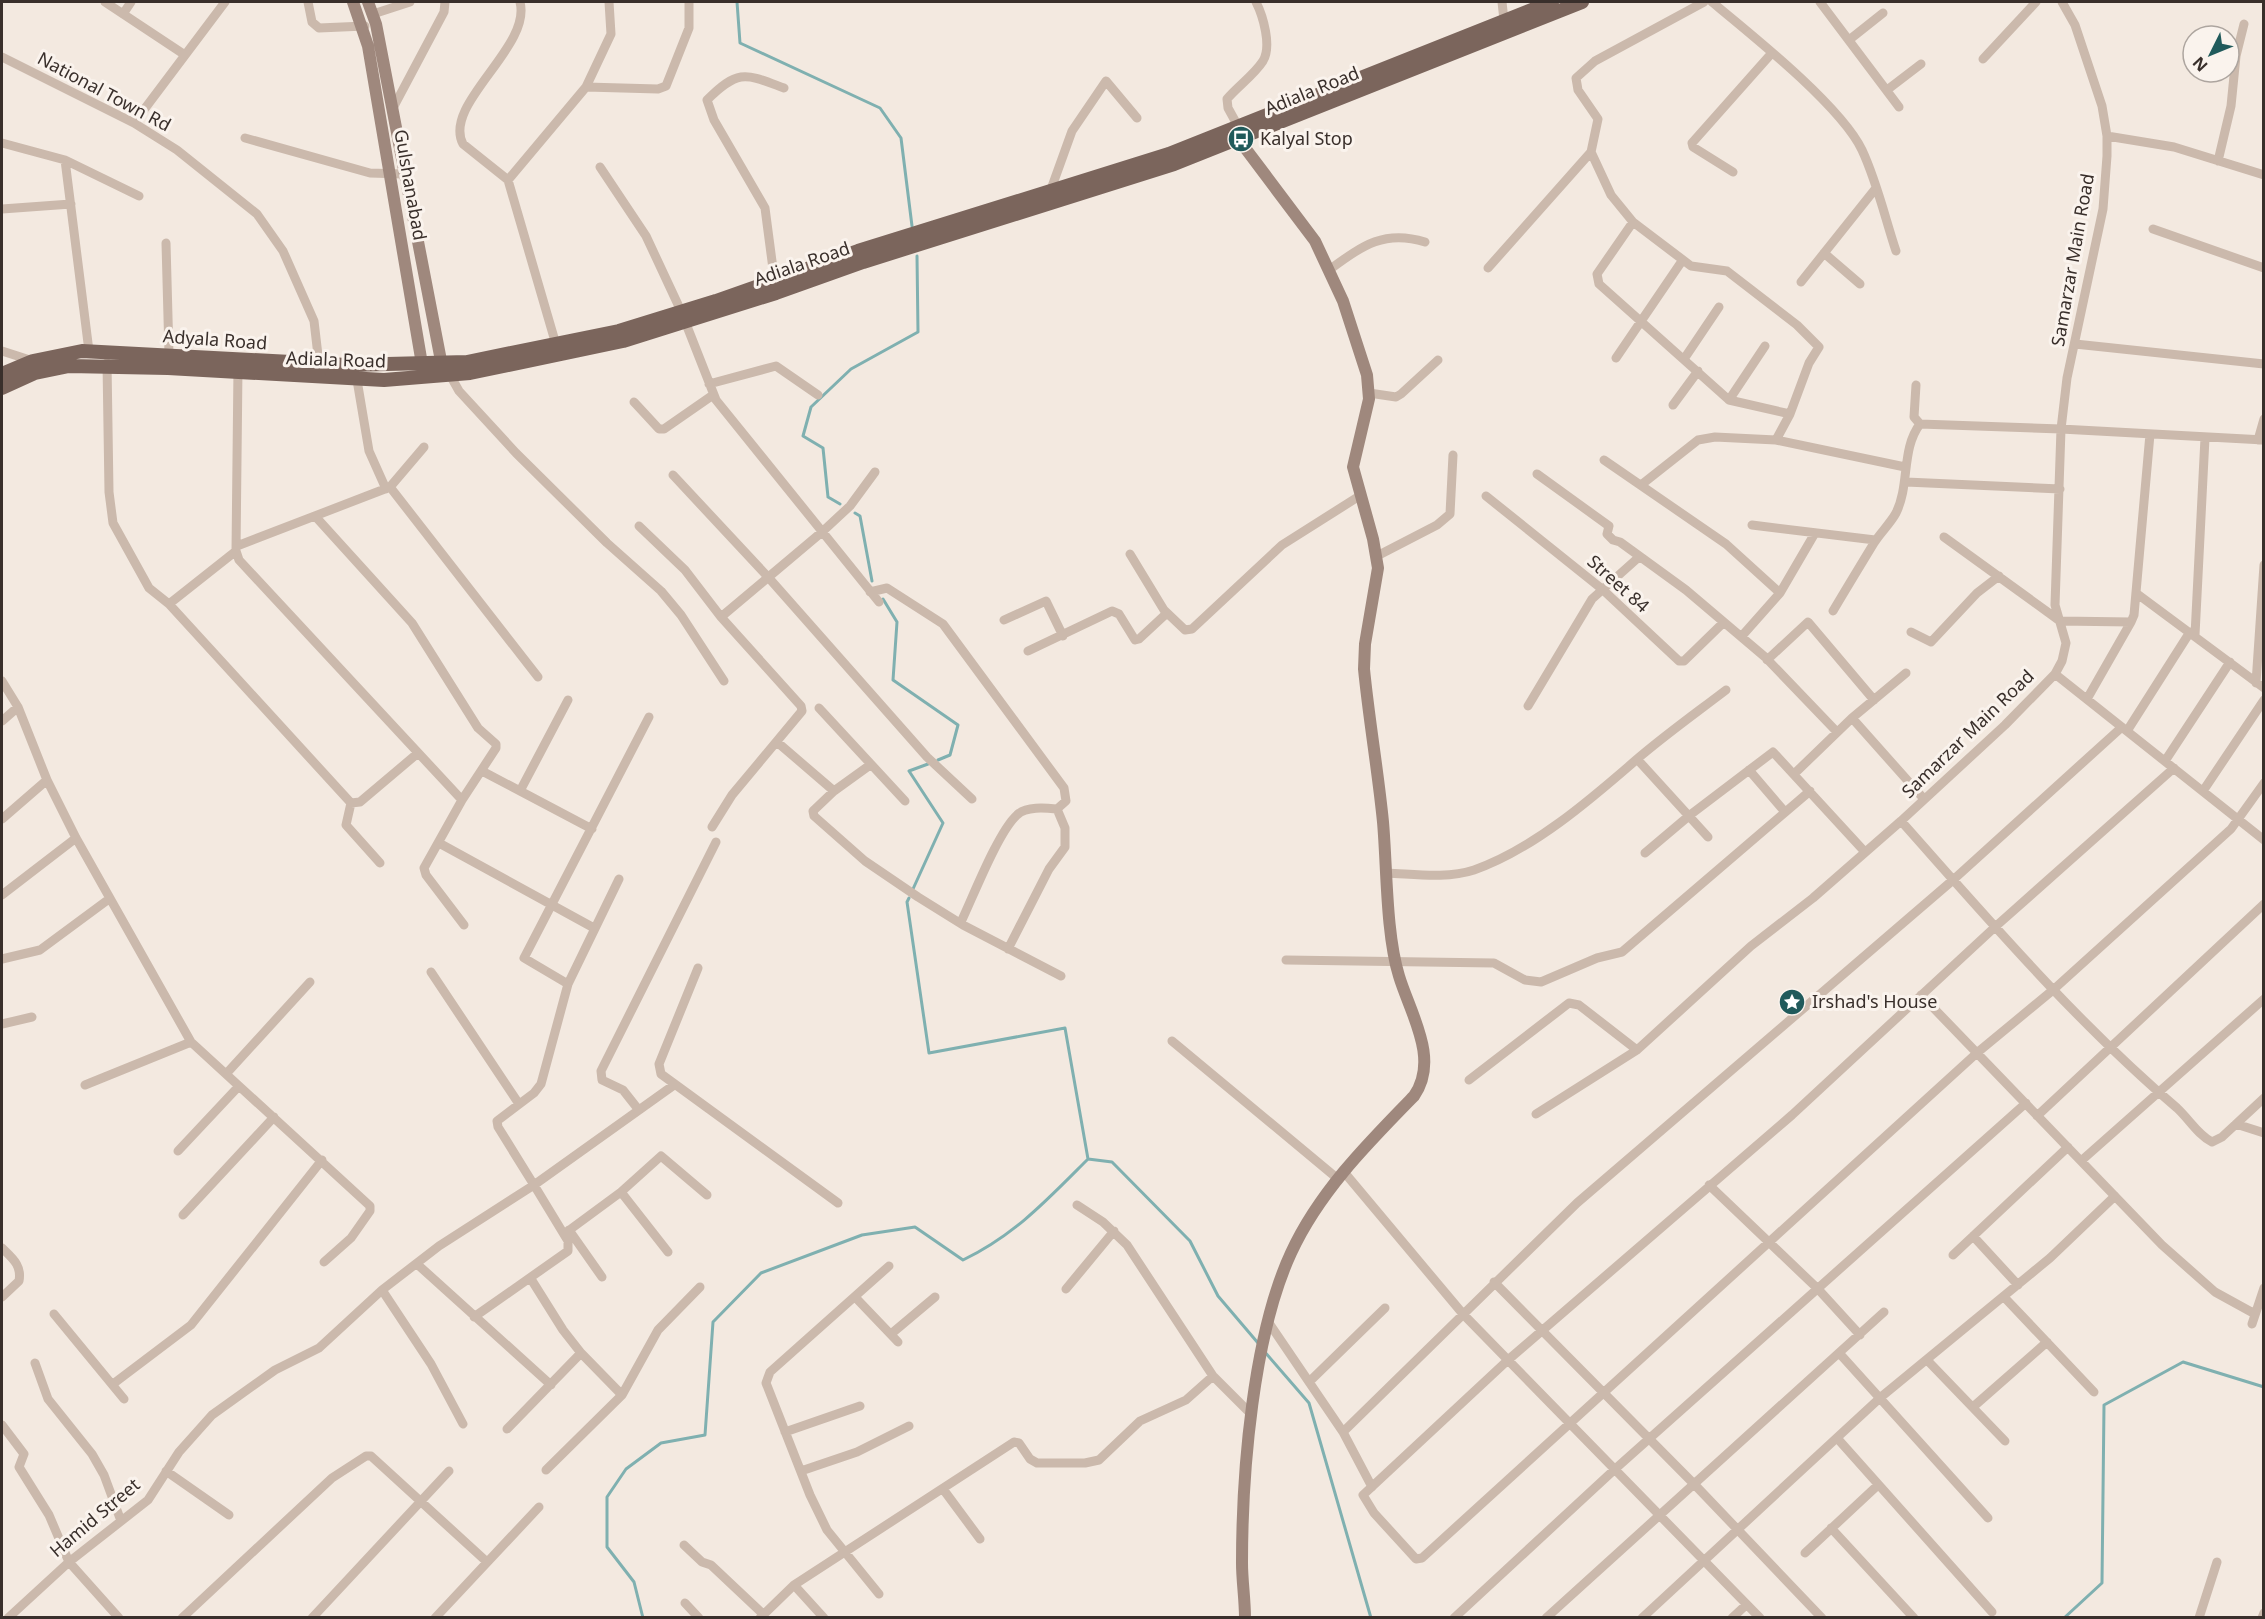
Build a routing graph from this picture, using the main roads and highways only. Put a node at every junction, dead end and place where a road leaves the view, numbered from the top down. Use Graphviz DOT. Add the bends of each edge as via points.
graph roads {
  1 [pos="353,2"];
  2 [pos="368,2"];
  3 [pos="1552,2"];
  4 [pos="1582,2"];
  5 [pos="1536,4"];
  6 [pos="1236,133"];
  7 [pos="775,287"];
  8 [pos="558,351"];
  9 [pos="237,366"];
  10 [pos="423,371"];
  11 [pos="445,371"];
  12 [pos="2,374"];
  13 [pos="2,388"];
  14 [pos="1245,1617"];
  1 -- 10 [label="main road, Gulshanabad" via="368,46"];
  2 -- 11 [label="main road, Gulshanabad" via="375,19"];
  3 -- 5 [label="main road, Adiala Road"];
  4 -- 6 [label="main road, Adiala Road"];
  5 -- 6 [label="main road, Adiala Road"];
  6 -- 7 [label="main road, Adiala Road" via="1102,187"];
  6 -- 7 [label="main road, Adiala Road" via="858,251"];
  6 -- 14 [label="main road" via="1303,221 1329,270 1367,375 1365,421 1353,467 1378,568 1364,669 1394,960 1426,1065 1425,1076 1414,1096 1341,1175 1291,1253 1268,1327 1252,1415 1242,1554"];
  7 -- 8 [label="main road, Adiala Road" via="683,316 622,341"];
  8 -- 11 [label="main road, Adiala Road"];
  8 -- 11 [label="main road, Adiala Road" via="467,362"];
  9 -- 10 [label="main road, Adyala Road" via="319,364"];
  9 -- 10 [label="main road, Adiala Road" via="357,380"];
  9 -- 12 [label="main road, Adyala Road" via="169,354 89,351 33,361"];
  9 -- 13 [label="main road, Adiala Road" via="69,366 35,373"];
  10 -- 11 [label="main road, Adiala Road"];
}
